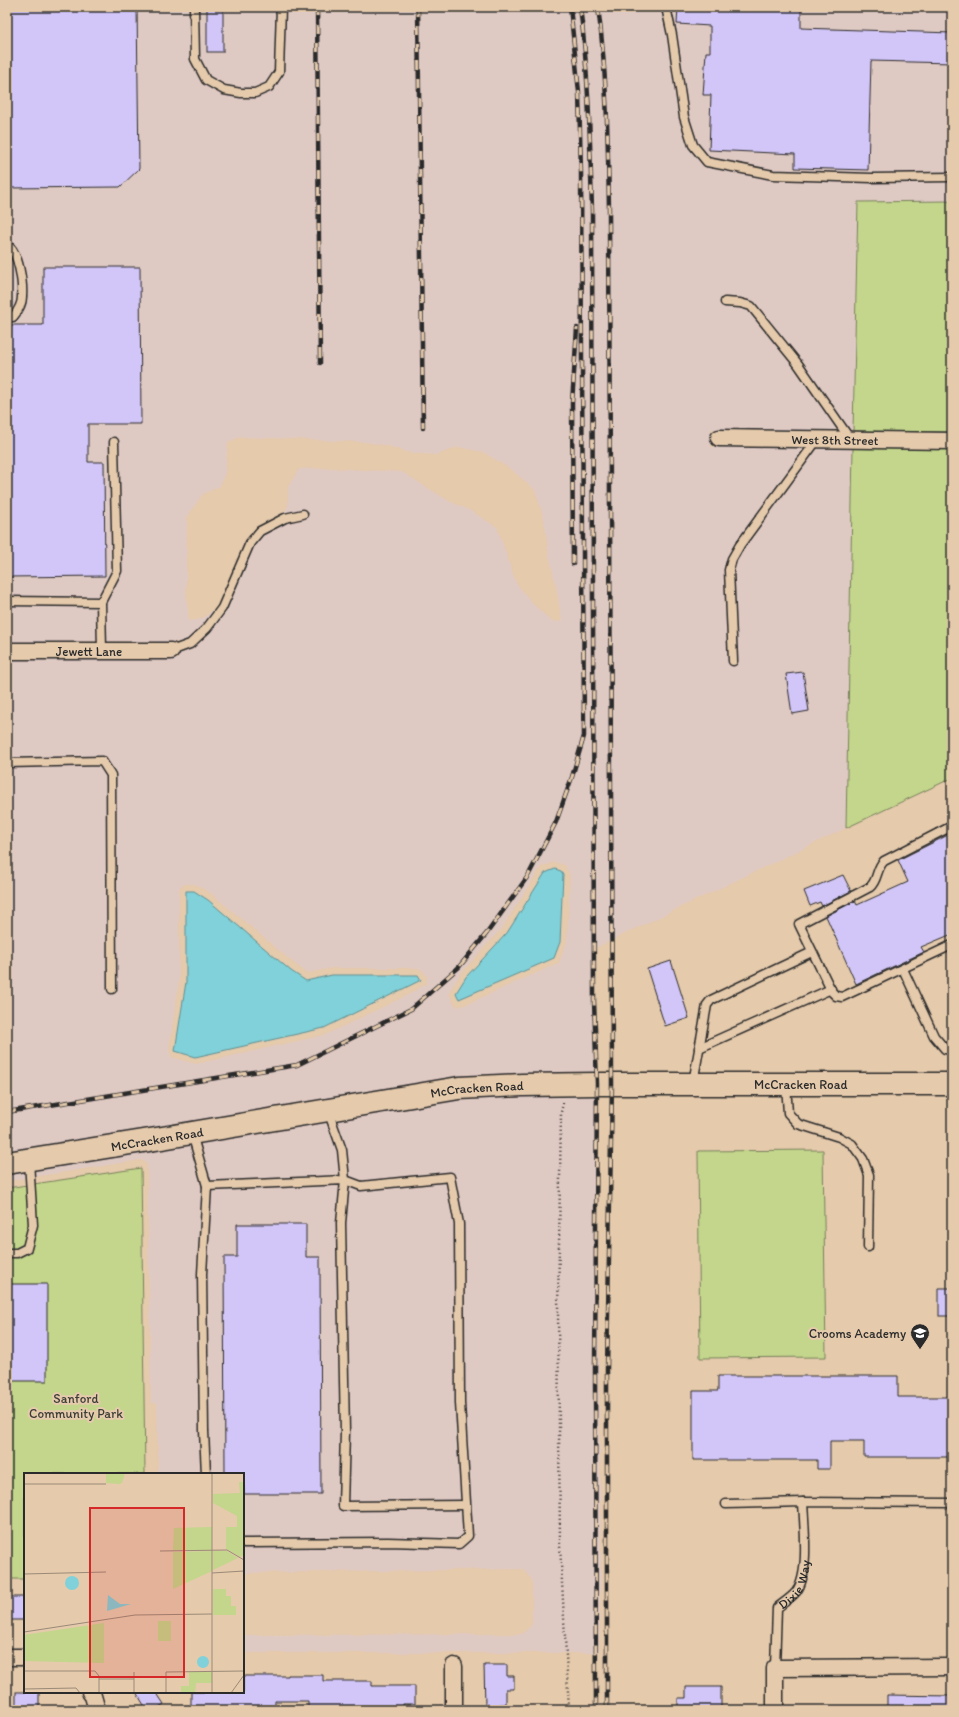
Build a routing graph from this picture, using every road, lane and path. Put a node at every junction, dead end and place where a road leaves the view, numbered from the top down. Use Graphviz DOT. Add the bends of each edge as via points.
graph roads {
  1 [pos="194,7"];
  2 [pos="281,7"];
  3 [pos="666,7"];
  4 [pos="952,177"];
  5 [pos="7,245"];
  6 [pos="725,302"];
  7 [pos="7,317"];
  8 [pos="719,438"];
  9 [pos="818,439"];
  10 [pos="850,439"];
  11 [pos="952,441"];
  12 [pos="114,442"];
  13 [pos="303,514"];
  14 [pos="7,601"];
  15 [pos="101,602"];
  16 [pos="102,650"];
  17 [pos="170,651"];
  18 [pos="7,652"];
  19 [pos="734,661"];
  20 [pos="7,763"];
  21 [pos="952,826"];
  22 [pos="952,944"];
  23 [pos="812,952"];
  24 [pos="903,969"];
  25 [pos="112,989"];
  26 [pos="831,989"];
  27 [pos="699,1048"];
  28 [pos="952,1050"];
  29 [pos="566,1084"];
  30 [pos="693,1084"];
  31 [pos="786,1084"];
  32 [pos="952,1084"];
  33 [pos="327,1110"];
  34 [pos="192,1133"];
  35 [pos="29,1159"];
  36 [pos="7,1162"];
  37 [pos="345,1180"];
  38 [pos="208,1186"];
  39 [pos="868,1247"];
  40 [pos="7,1253"];
  41 [pos="206,1473"];
  42 [pos="803,1502"];
  43 [pos="952,1503"];
  44 [pos="726,1504"];
  45 [pos="466,1505"];
  46 [pos="244,1543"];
  47 [pos="7,1657"];
  48 [pos="24,1657"];
  49 [pos="454,1666"];
  50 [pos="952,1667"];
  51 [pos="775,1668"];
  52 [pos="91,1693"];
  53 [pos="97,1710"];
  54 [pos="454,1710"];
  55 [pos="569,1710"];
  56 [pos="775,1710"];
  1 -- 2 [label="lane" via="195,59 206,80 224,90 241,92 255,92 269,87 280,72"];
  3 -- 4 [label="lane" via="684,117 693,145 707,162 773,176"];
  5 -- 7 [label="lane" via="15,254 22,280 19,310 13,317"];
  6 -- 10 [label="lane" via="751,306 798,364"];
  8 -- 9 [label="street, West 8th Street"];
  9 -- 10 [label="street, West 8th Street"];
  9 -- 19 [label="lane" via="732,559 729,570"];
  10 -- 11 [label="street, West 8th Street"];
  12 -- 15 [label="lane" via="117,572"];
  13 -- 17 [label="lane" via="285,518 260,531 250,543 222,608 207,628 190,644"];
  14 -- 15 [label="lane"];
  15 -- 16 [label="lane"];
  16 -- 17 [label="street, Jewett Lane"];
  16 -- 18 [label="street, Jewett Lane"];
  20 -- 25 [label="lane" via="102,761 111,775"];
  21 -- 23 [label="lane" via="884,861 880,864 874,884 870,887 799,924"];
  22 -- 24 [label="lane"];
  23 -- 26 [label="lane"];
  23 -- 27 [label="lane" via="711,1000 707,1005"];
  24 -- 26 [label="lane" via="842,997 836,996"];
  24 -- 28 [label="lane" via="934,1036 946,1049"];
  26 -- 27 [label="lane"];
  27 -- 30 [label="lane"];
  29 -- 30 [label="street, McCracken Road"];
  29 -- 33 [label="street, McCracken Road" via="459,1088"];
  29 -- 55 [label="path" via="561,1112 558,1311 560,1545"];
  30 -- 31 [label="street, McCracken Road"];
  31 -- 32 [label="street, McCracken Road"];
  31 -- 39 [label="lane" via="788,1114 798,1124 839,1137 852,1144 863,1159 869,1175"];
  33 -- 34 [label="street, McCracken Road"];
  33 -- 37 [label="lane" via="342,1150"];
  34 -- 35 [label="street, McCracken Road"];
  34 -- 38 [label="lane"];
  35 -- 36 [label="street, McCracken Road"];
  35 -- 40 [label="lane" via="33,1225 27,1248 17,1253"];
  37 -- 38 [label="lane"];
  37 -- 45 [label="lane" via="361,1186 450,1177 459,1224 460,1403"];
  37 -- 45 [label="lane" via="341,1222 345,1432 343,1506"];
  38 -- 41 [label="lane" via="202,1274"];
  42 -- 43 [label="lane"];
  42 -- 44 [label="lane"];
  42 -- 51 [label="lane, Dixie Way" via="805,1556 801,1581 796,1592 777,1608"];
  45 -- 46 [label="lane" via="468,1536 459,1544"];
  47 -- 48 [label="street"];
  49 -- 54 [label="street"];
  50 -- 51 [label="street"];
  51 -- 56 [label="street, Dixie Way"];
  52 -- 53 [label="street"];
}
